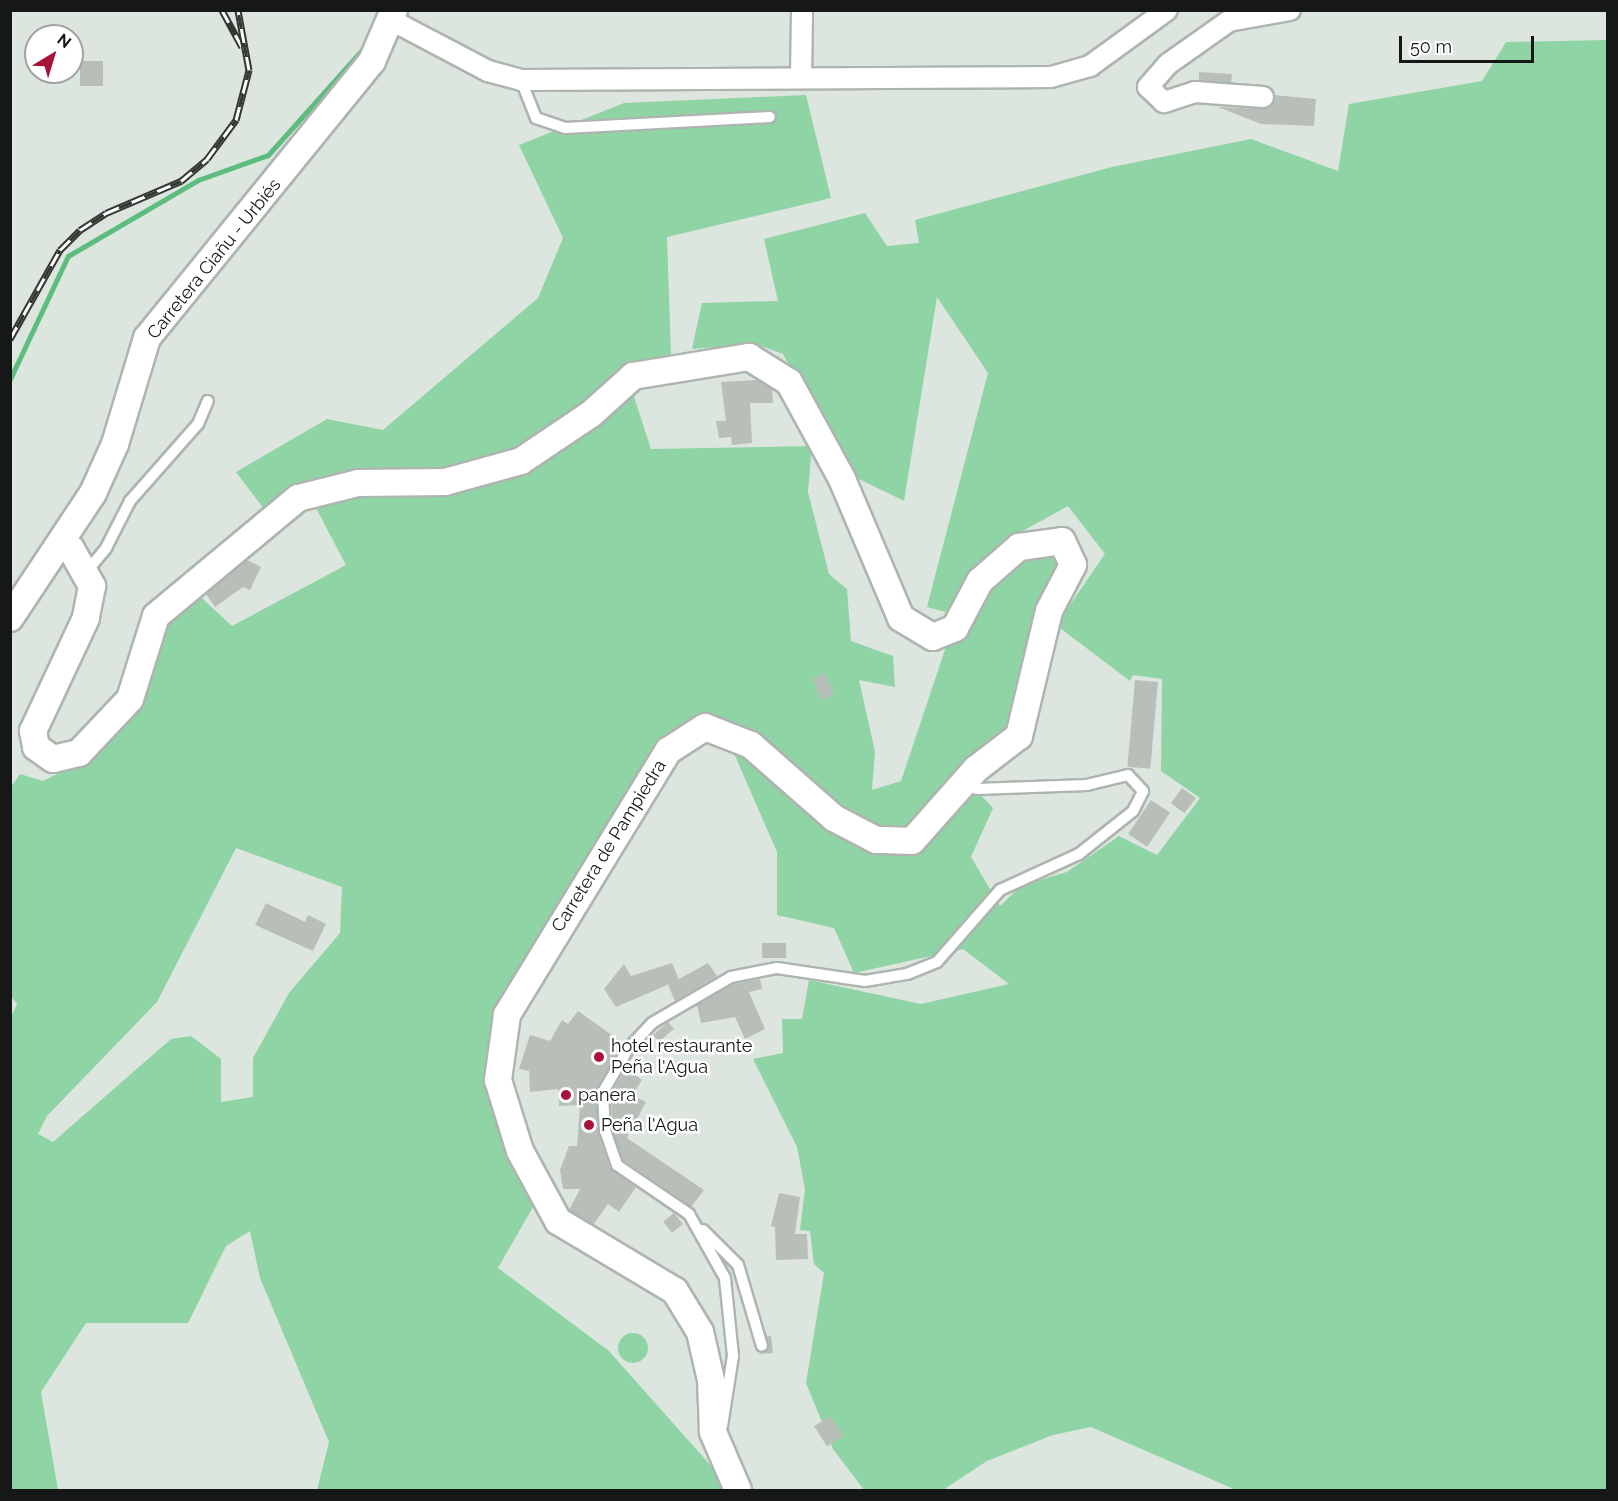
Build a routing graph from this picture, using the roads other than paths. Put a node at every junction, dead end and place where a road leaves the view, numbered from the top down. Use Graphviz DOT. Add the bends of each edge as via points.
graph roads {
  1 [pos="802,10"];
  2 [pos="1167,10"];
  3 [pos="1290,10"];
  4 [pos="393,16"];
  5 [pos="801,77"];
  6 [pos="521,80"];
  7 [pos="1263,97"];
  8 [pos="770,117"];
  9 [pos="208,401"];
  10 [pos="61,543"];
  11 [pos="87,571"];
  12 [pos="10,618"];
  13 [pos="964,782"];
  14 [pos="700,1228"];
  15 [pos="762,1346"];
  16 [pos="716,1438"];
  17 [pos="738,1491"];
  1 -- 5 [label="street"];
  2 -- 5 [label="street" via="1090,66 1051,77"];
  3 -- 7 [label="street" via="1229,21 1168,64 1148,87 1164,102 1195,92"];
  4 -- 6 [label="street" via="488,71"];
  4 -- 10 [label="street, Carretera Ciañu - Urbiés" via="372,61 147,338 115,444"];
  5 -- 6 [label="street"];
  6 -- 8 [label="lane" via="536,118 565,128"];
  9 -- 11 [label="lane" via="198,424 130,501 106,548"];
  10 -- 11 [label="street"];
  10 -- 12 [label="street, Carretera Ciañu - Urbiés"];
  11 -- 13 [label="street, Carretera de Pampiedra" via="92,586 86,618 33,731 36,747 53,759 80,753 130,699 156,616 298,498 358,483 445,482 521,461 591,414 633,376 749,357 789,382 842,479 901,618 917,628 933,637 955,628 980,581 1019,546 1062,541 1073,565 1049,611 1019,736"];
  13 -- 14 [label="lane" via="977,789 1087,785 1128,775 1143,791 1133,811 1079,854 1000,890 937,962 890,979 851,982 777,968 747,971 652,1023 628,1049 603,1092 605,1131 617,1165 677,1203"];
  13 -- 16 [label="street, Carretera de Pampiedra" via="912,840 876,840 834,818 751,745 705,727 668,751 507,1015 498,1080 520,1151 558,1221 675,1291 700,1332"];
  14 -- 15 [label="lane" via="738,1265"];
  14 -- 16 [label="lane" via="725,1278 733,1327 728,1393"];
  16 -- 17 [label="street, Carretera de Pampiedra"];
}
